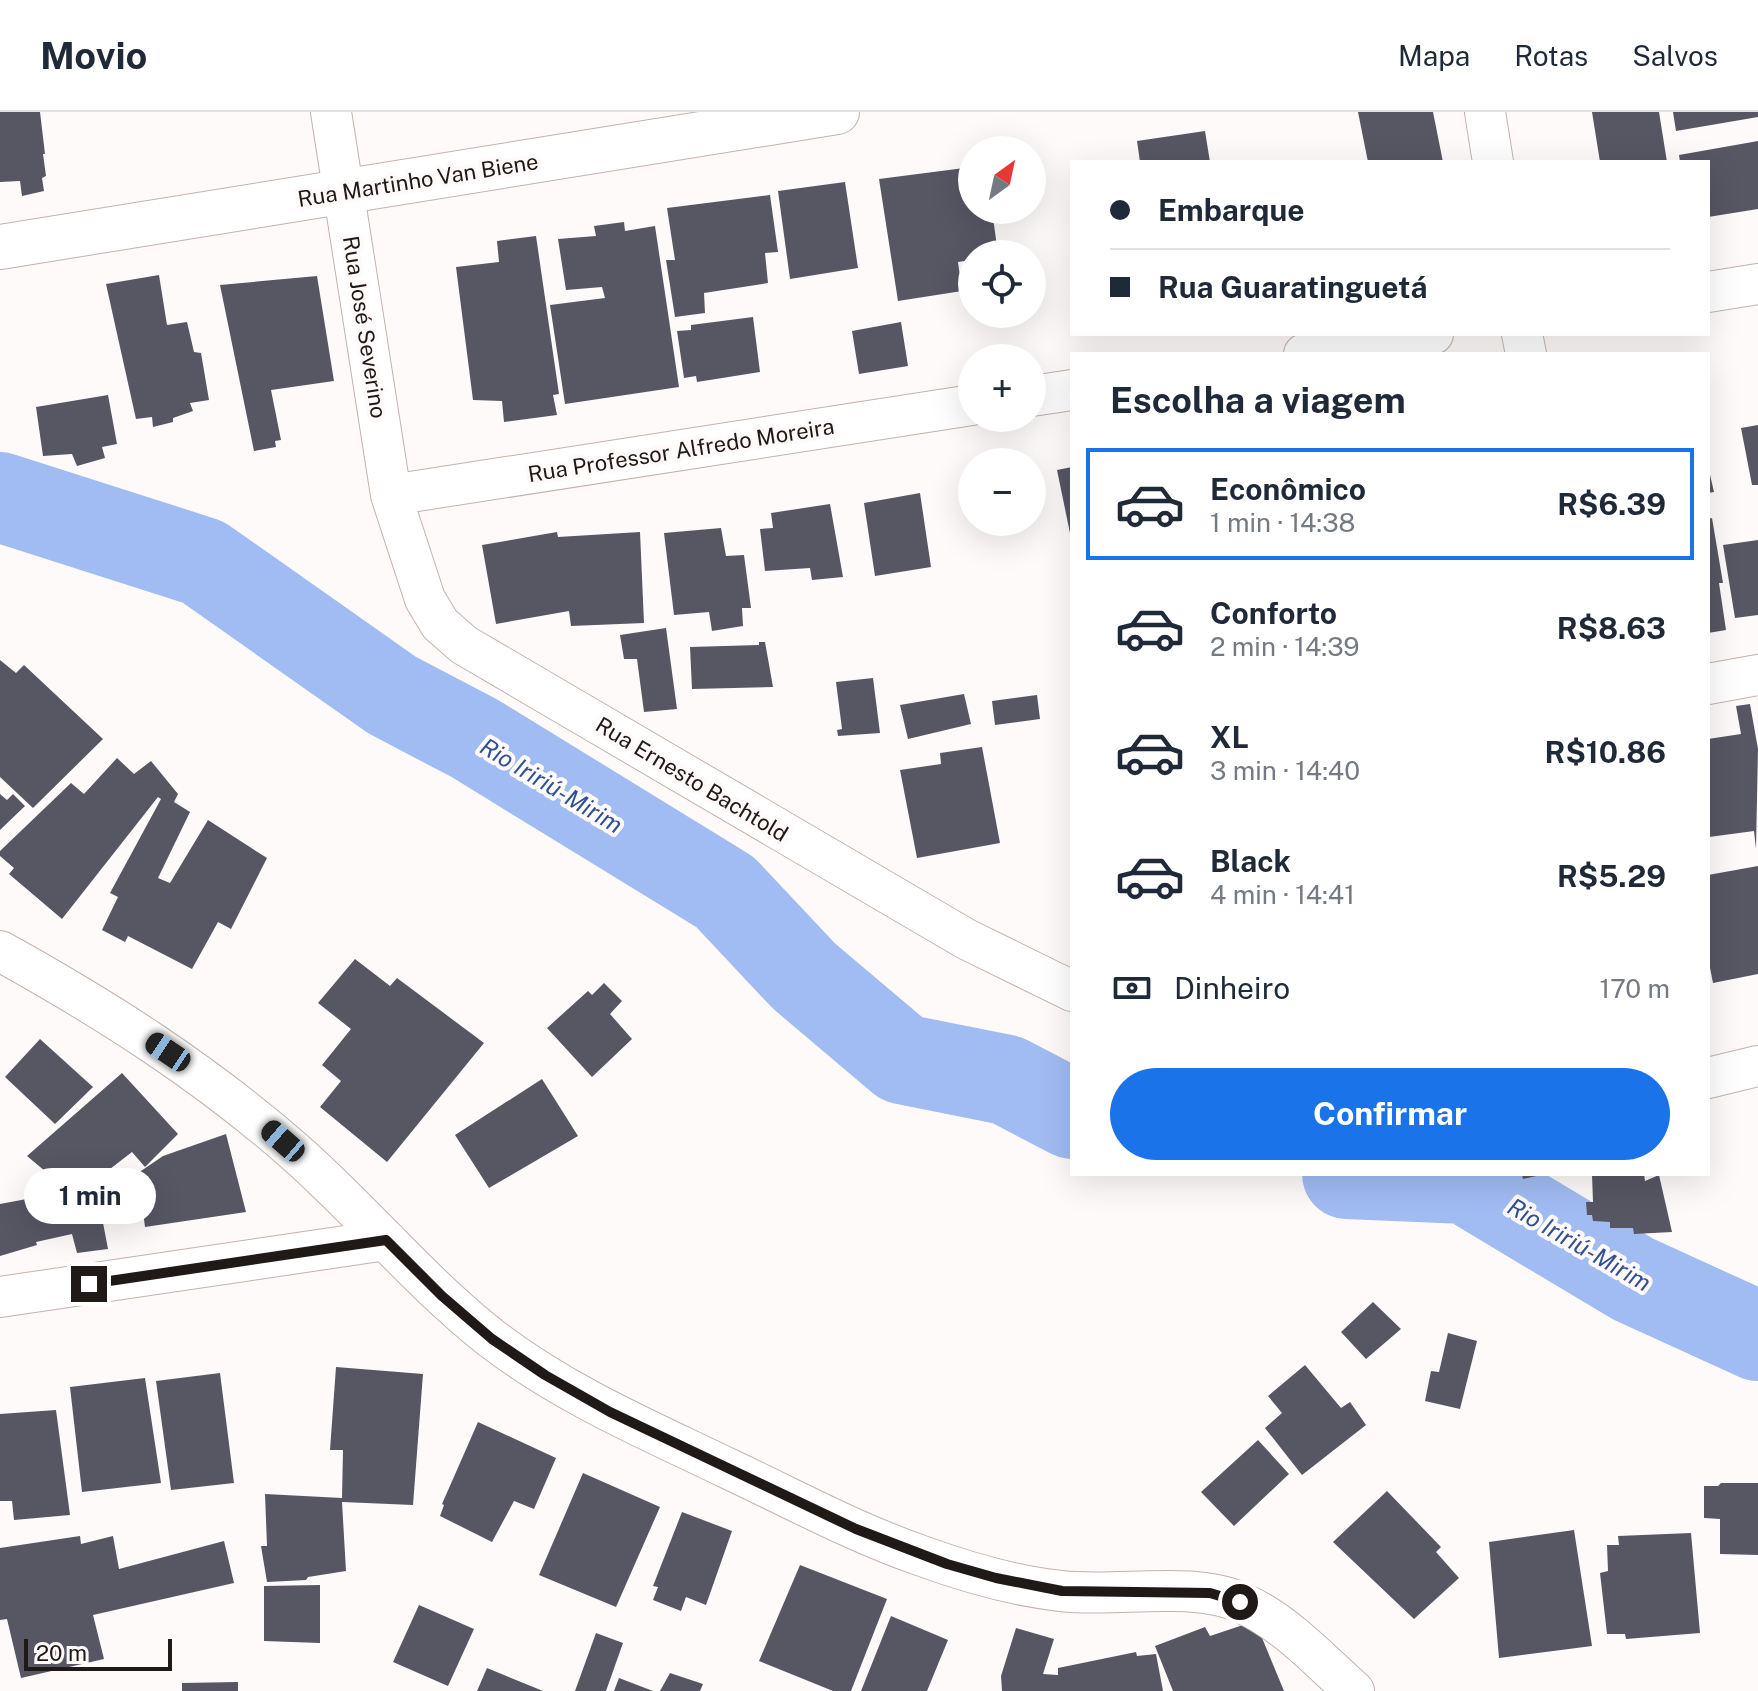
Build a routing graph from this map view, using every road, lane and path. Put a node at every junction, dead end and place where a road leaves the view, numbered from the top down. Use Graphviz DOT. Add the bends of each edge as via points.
graph roads {
  1 [pos="331,112"];
  2 [pos="837,112"];
  3 [pos="1485,112"];
  4 [pos="1493,160"];
  5 [pos="344,192"];
  6 [pos="0,247"];
  7 [pos="1758,284"];
  8 [pos="1710,292"];
  9 [pos="1420,336"];
  10 [pos="1317,352"];
  11 [pos="1070,390"];
  12 [pos="1046,394"];
  13 [pos="958,407"];
  14 [pos="391,495"];
  15 [pos="1758,675"];
  16 [pos="1710,684"];
  17 [pos="0,951"];
  18 [pos="1070,990"];
  19 [pos="1758,1066"];
  20 [pos="1710,1078"];
  21 [pos="386,1240"];
  22 [pos="0,1297"];
  23 [pos="1354,1691"];
  1 -- 5 [label="street, Rua José Severino"];
  2 -- 5 [label="street, Rua Martinho Van Biene"];
  3 -- 4 [label="street"];
  5 -- 6 [label="street, Rua Martinho Van Biene"];
  5 -- 14 [label="street, Rua José Severino"];
  7 -- 8 [label="street"];
  9 -- 10 [label="street"];
  11 -- 12 [label="street"];
  13 -- 14 [label="street, Rua Professor Alfredo Moreira"];
  14 -- 18 [label="street, Rua Ernesto Bachtold" via="425,599 440,624 464,645 939,923"];
  15 -- 16 [label="street"];
  17 -- 21 [label="street" via="193,1069 299,1156"];
  19 -- 20 [label="street"];
  21 -- 22 [label="street"];
  21 -- 23 [label="street" via="492,1339 545,1375 610,1412 856,1529 937,1561 1062,1591 1210,1593 1240,1602 1274,1621"];
}
